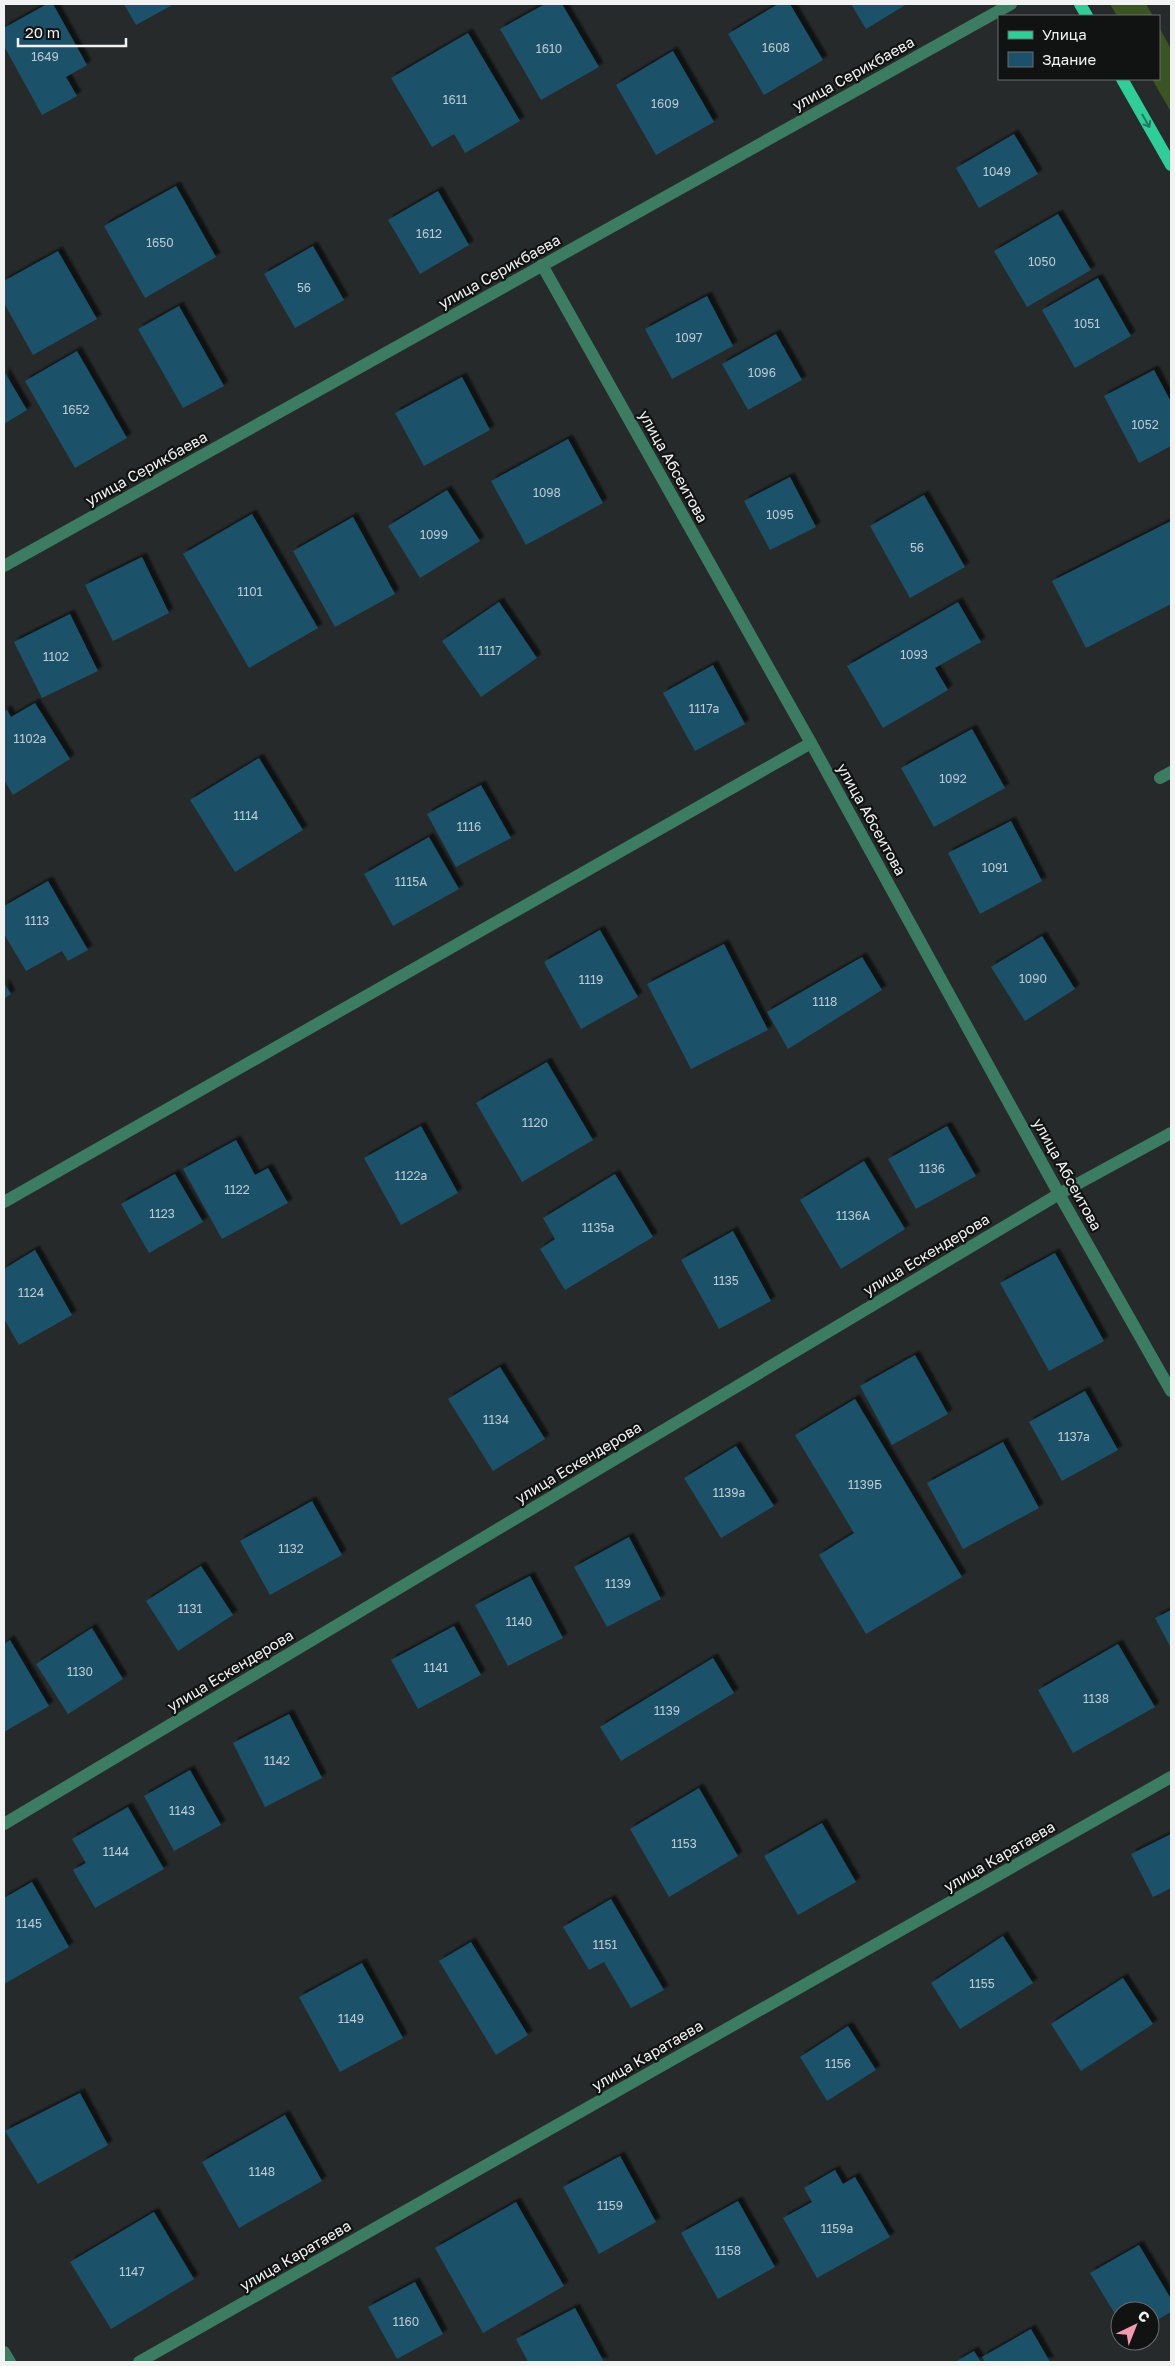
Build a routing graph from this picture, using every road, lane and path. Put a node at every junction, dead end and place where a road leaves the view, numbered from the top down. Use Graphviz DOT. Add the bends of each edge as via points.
graph roads {
  1 [pos="1011,4"];
  2 [pos="1080,4"];
  3 [pos="1086,15"];
  4 [pos="1123,80"];
  5 [pos="1171,165"];
  6 [pos="542,265"];
  7 [pos="4,566"];
  8 [pos="811,743"];
  9 [pos="1171,772"];
  10 [pos="1160,778"];
  11 [pos="1171,1132"];
  12 [pos="1059,1194"];
  13 [pos="4,1202"];
  14 [pos="1171,1391"];
  15 [pos="1171,1777"];
  16 [pos="4,1824"];
  17 [pos="4,2352"];
  18 [pos="10,2362"];
  19 [pos="139,2362"];
  1 -- 6 [label="street, улица Серикбаева"];
  2 -- 3 [label="main road"];
  4 -- 5 [label="main road, one-way"];
  6 -- 7 [label="street, улица Серикбаева"];
  6 -- 8 [label="street, улица Абсеитова"];
  8 -- 12 [label="street, улица Абсеитова"];
  8 -- 13 [label="street"];
  9 -- 10 [label="street"];
  11 -- 12 [label="street, улица Ескендерова"];
  12 -- 14 [label="street, улица Абсеитова"];
  12 -- 16 [label="street, улица Ескендерова"];
  15 -- 19 [label="street, улица Каратаева"];
  17 -- 18 [label="street"];
}
